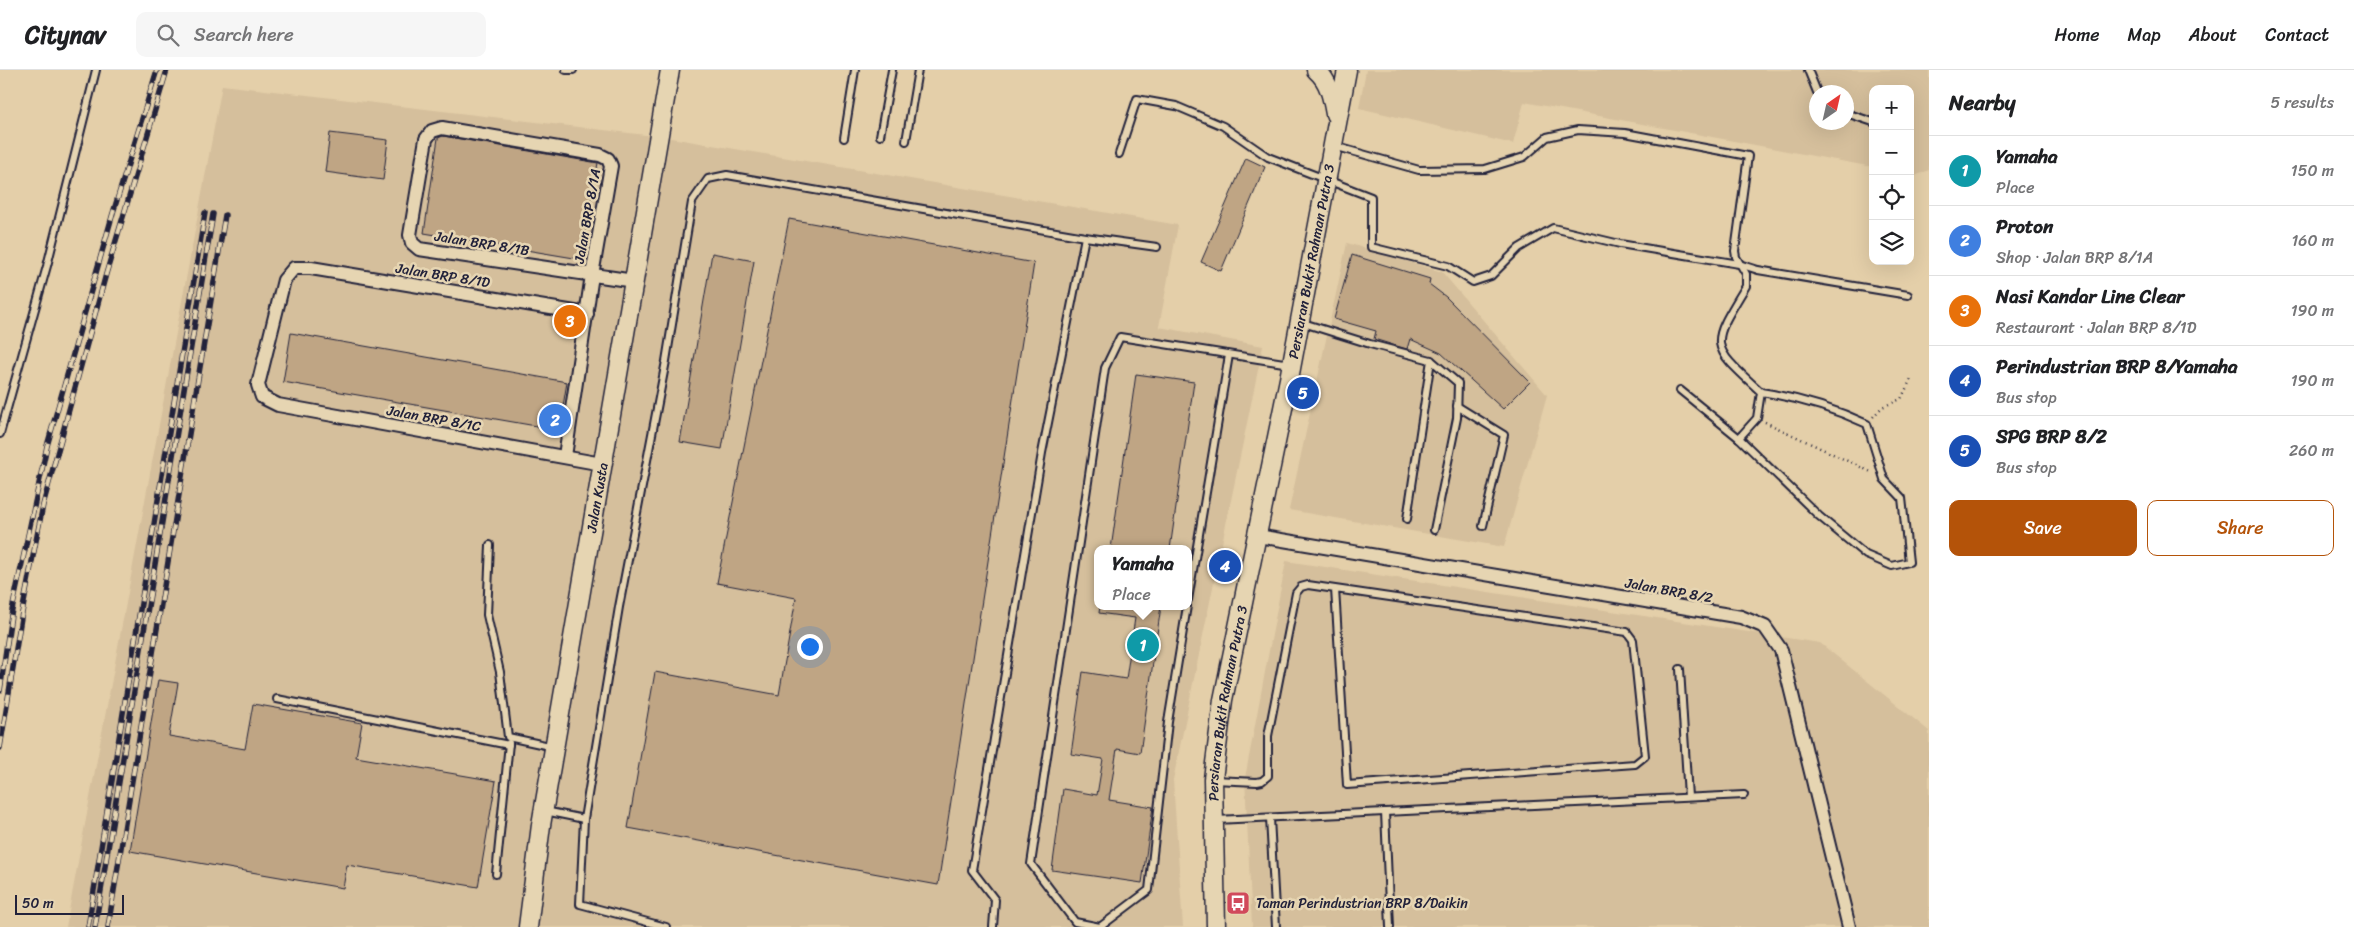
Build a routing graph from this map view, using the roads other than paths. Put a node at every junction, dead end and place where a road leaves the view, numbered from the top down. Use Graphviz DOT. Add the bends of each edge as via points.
graph roads {
  1 [pos="96,70"];
  2 [pos="566,70"];
  3 [pos="573,70"];
  4 [pos="670,70"];
  5 [pos="855,70"];
  6 [pos="892,70"];
  7 [pos="918,70"];
  8 [pos="1316,70"];
  9 [pos="1347,70"];
  10 [pos="1808,70"];
  11 [pos="1814,85"];
  12 [pos="1854,116"];
  13 [pos="1869,121"];
  14 [pos="1336,124"];
  15 [pos="432,131"];
  16 [pos="880,136"];
  17 [pos="844,138"];
  18 [pos="906,141"];
  19 [pos="1332,146"];
  20 [pos="1119,154"];
  21 [pos="1326,179"];
  22 [pos="1085,238"];
  23 [pos="1157,246"];
  24 [pos="1739,264"];
  25 [pos="592,275"];
  26 [pos="634,281"];
  27 [pos="1908,295"];
  28 [pos="587,314"];
  29 [pos="1299,322"];
  30 [pos="1229,355"];
  31 [pos="1431,360"];
  32 [pos="1292,364"];
  33 [pos="1680,390"];
  34 [pos="1761,392"];
  35 [pos="262,397"];
  36 [pos="1457,406"];
  37 [pos="0,434"];
  38 [pos="1739,438"];
  39 [pos="565,456"];
  40 [pos="602,464"];
  41 [pos="1408,519"];
  42 [pos="1483,526"];
  43 [pos="1434,530"];
  44 [pos="1258,536"];
  45 [pos="490,545"];
  46 [pos="1192,576"];
  47 [pos="1335,589"];
  48 [pos="1186,610"];
  49 [pos="1680,669"];
  50 [pos="277,699"];
  51 [pos="508,737"];
  52 [pos="509,745"];
  53 [pos="555,747"];
  54 [pos="1213,780"];
  55 [pos="1744,795"];
  56 [pos="1688,798"];
  57 [pos="544,811"];
  58 [pos="1385,812"];
  59 [pos="584,818"];
  60 [pos="1270,818"];
  61 [pos="1212,821"];
  62 [pos="496,874"];
  63 [pos="528,927"];
  64 [pos="666,927"];
  65 [pos="993,927"];
  66 [pos="1216,927"];
  67 [pos="1276,927"];
  68 [pos="1390,927"];
  69 [pos="1849,927"];
  1 -- 37 [label="lane" via="48,266"];
  2 -- 3 [label="lane"];
  4 -- 26 [label="main road, Jalan Kusta"];
  5 -- 17 [label="lane"];
  6 -- 16 [label="lane"];
  7 -- 18 [label="lane"];
  8 -- 14 [label="main road" via="1331,94"];
  9 -- 14 [label="main road, Persiaran Bukit Rahman Putra 3"];
  10 -- 11 [label="lane"];
  12 -- 13 [label="lane"];
  14 -- 19 [label="main road, Persiaran Bukit Rahman Putra 3"];
  15 -- 25 [label="street, Jalan BRP 8/1A" via="442,128 608,159 611,166"];
  15 -- 25 [label="street, Jalan BRP 8/1B" via="426,139 410,235 418,249"];
  19 -- 21 [label="main road, Persiaran Bukit Rahman Putra 3"];
  19 -- 24 [label="lane" via="1419,170 1485,168 1524,157 1547,137 1578,130 1625,133 1748,156 1735,251"];
  20 -- 21 [label="lane" via="1137,99 1176,106 1223,126 1268,157"];
  21 -- 24 [label="lane" via="1371,197 1371,247 1448,266 1473,282 1491,276 1519,248 1553,228 1620,244"];
  21 -- 29 [label="main road, Persiaran Bukit Rahman Putra 3"];
  22 -- 23 [label="lane"];
  22 -- 59 [label="lane" via="727,176 708,179 692,202"];
  22 -- 65 [label="lane" via="1042,453 972,870 995,900"];
  24 -- 27 [label="lane"];
  24 -- 34 [label="lane" via="1746,274 1746,286 1722,325 1721,348 1728,362"];
  25 -- 26 [label="street, Jalan BRP 8/1B"];
  25 -- 28 [label="street, Jalan BRP 8/1A"];
  26 -- 40 [label="main road, Jalan Kusta"];
  28 -- 35 [label="street, Jalan BRP 8/1D" via="311,268 294,268 284,280 274,318 258,385"];
  28 -- 39 [label="street, Jalan BRP 8/1A"];
  29 -- 31 [label="lane"];
  29 -- 32 [label="main road, Persiaran Bukit Rahman Putra 3"];
  30 -- 32 [label="lane"];
  30 -- 46 [label="lane"];
  30 -- 48 [label="lane" via="1120,337 1105,368 1031,864 1075,922 1100,927 1148,890 1168,722"];
  31 -- 36 [label="lane" via="1458,383"];
  31 -- 41 [label="lane"];
  32 -- 44 [label="main road, Persiaran Bukit Rahman Putra 3"];
  33 -- 38 [label="lane"];
  34 -- 38 [label="lane" via="1757,418"];
  34 -- 38 [label="lane" via="1800,398 1838,410 1867,424 1884,479 1902,498 1909,562 1892,566 1866,556 1818,516"];
  35 -- 39 [label="street, Jalan BRP 8/1C" via="278,405"];
  36 -- 42 [label="lane" via="1504,435"];
  36 -- 43 [label="lane"];
  39 -- 40 [label="street, Jalan BRP 8/1C"];
  40 -- 53 [label="main road, Jalan Kusta"];
  44 -- 54 [label="main road, Persiaran Bukit Rahman Putra 3" via="1224,700"];
  44 -- 69 [label="street, Jalan BRP 8/2" via="1741,617 1765,627 1781,650"];
  45 -- 51 [label="lane" via="486,615 500,672"];
  47 -- 47 [label="lane" via="1347,785 1635,764 1644,756 1633,640 1627,632"];
  47 -- 54 [label="lane" via="1304,585 1296,594 1268,736 1268,776 1257,782"];
  49 -- 56 [label="lane"];
  50 -- 52 [label="lane"];
  51 -- 52 [label="lane"];
  51 -- 53 [label="lane"];
  52 -- 62 [label="lane"];
  53 -- 57 [label="main road, Jalan Kusta"];
  54 -- 61 [label="main road, Persiaran Bukit Rahman Putra 3"];
  55 -- 56 [label="lane"];
  56 -- 58 [label="lane"];
  57 -- 59 [label="lane"];
  57 -- 63 [label="main road, Jalan Kusta"];
  58 -- 60 [label="lane"];
  58 -- 68 [label="lane"];
  59 -- 64 [label="lane" via="580,904"];
  60 -- 61 [label="lane"];
  60 -- 67 [label="lane"];
  61 -- 66 [label="main road, Persiaran Bukit Rahman Putra 3"];
}
